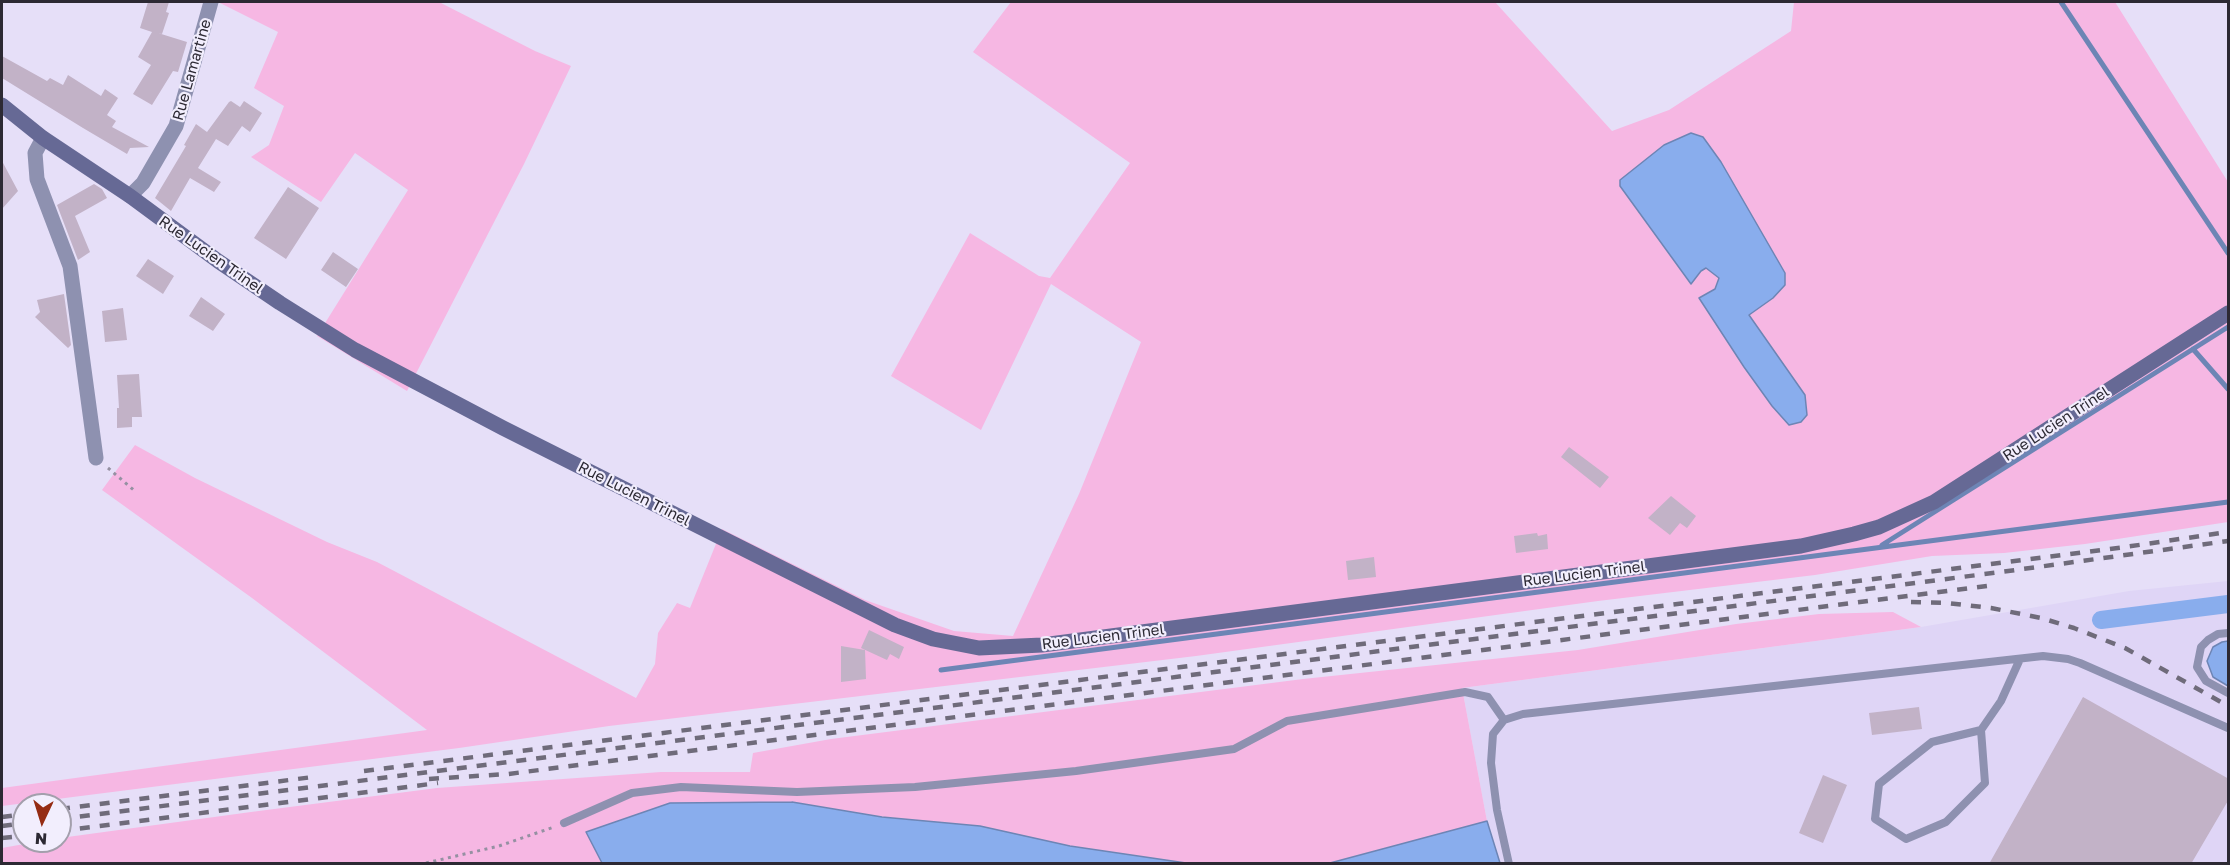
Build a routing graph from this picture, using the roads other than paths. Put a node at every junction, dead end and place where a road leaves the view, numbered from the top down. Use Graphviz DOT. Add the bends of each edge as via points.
graph roads {
  1 [pos="211,2"];
  2 [pos="2,105"];
  3 [pos="43,138"];
  4 [pos="130,196"];
  5 [pos="2229,313"];
  6 [pos="96,458"];
  7 [pos="2229,633"];
  8 [pos="2020,659"];
  9 [pos="2229,693"];
  10 [pos="1504,720"];
  11 [pos="2229,728"];
  12 [pos="1981,730"];
  13 [pos="564,823"];
  14 [pos="1509,864"];
  1 -- 4 [label="street, Rue Lamartine" via="176,126 143,183"];
  2 -- 3 [label="street, Rue Lucien Trinel"];
  3 -- 4 [label="street, Rue Lucien Trinel"];
  3 -- 6 [label="street" via="34,162 70,266"];
  4 -- 5 [label="street, Rue Lucien Trinel" via="280,303 355,350 513,434 896,625 933,639 979,648 1042,645 1801,546 1854,534 1934,502"];
  7 -- 9 [label="lane" via="2218,634 2201,647 2197,667 2206,681"];
  8 -- 10 [label="lane" via="1523,714"];
  8 -- 11 [label="lane" via="2068,658"];
  8 -- 12 [label="lane" via="2001,701"];
  10 -- 13 [label="lane" via="1488,697 1465,692 1287,721 1234,749 1076,771 915,787 797,792 681,787 632,793"];
  10 -- 14 [label="lane" via="1493,734 1491,763"];
  12 -- 12 [label="lane" via="1932,742 1880,784 1875,819 1906,839 1946,822 1985,783"];
}
